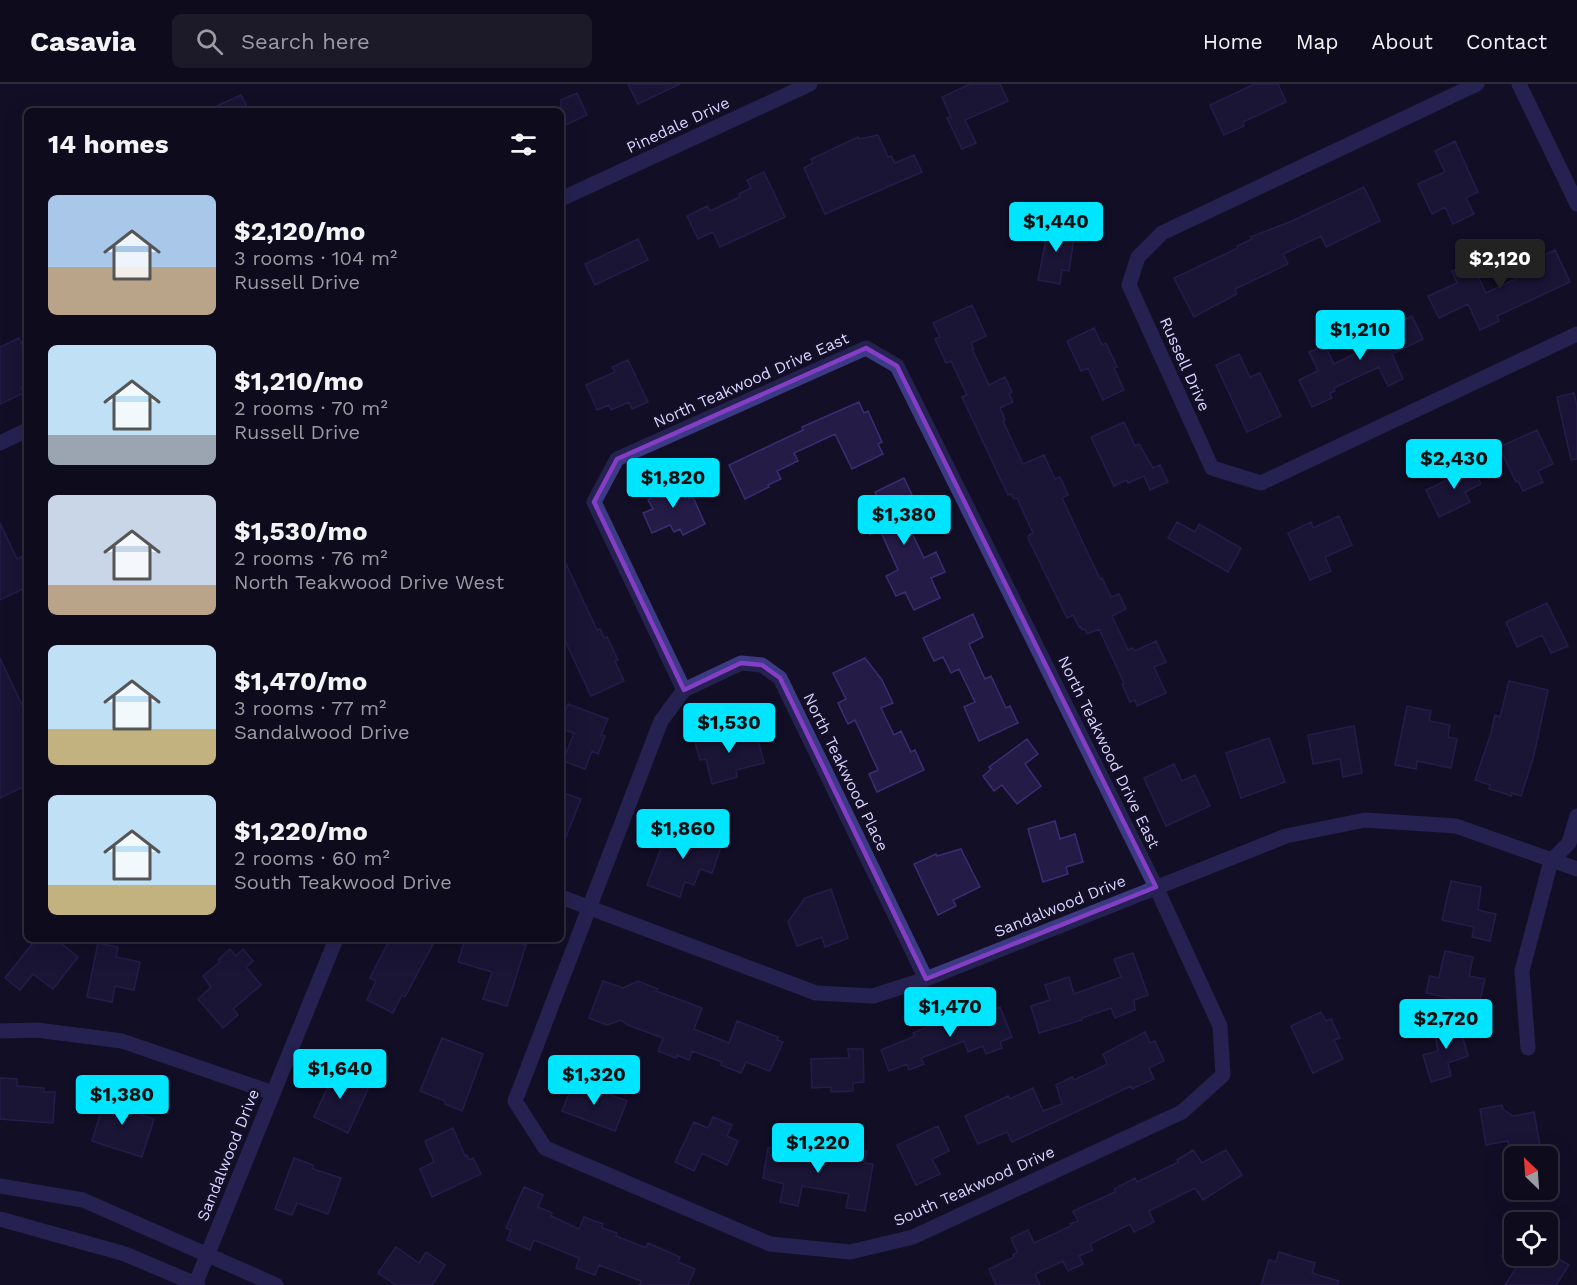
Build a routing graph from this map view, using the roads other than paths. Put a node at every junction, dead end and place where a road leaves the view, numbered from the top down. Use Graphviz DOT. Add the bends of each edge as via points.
graph roads {
  1 [pos="810,84"];
  2 [pos="1478,84"];
  3 [pos="1520,84"];
  4 [pos="564,198"];
  5 [pos="1577,204"];
  6 [pos="1577,334"];
  7 [pos="24,431"];
  8 [pos="0,443"];
  9 [pos="684,690"];
  10 [pos="1577,816"];
  11 [pos="1551,861"];
  12 [pos="1577,870"];
  13 [pos="1156,887"];
  14 [pos="564,898"];
  15 [pos="591,907"];
  16 [pos="335,942"];
  17 [pos="926,979"];
  18 [pos="0,1031"];
  19 [pos="1528,1048"];
  20 [pos="273,1093"];
  21 [pos="0,1186"];
  22 [pos="0,1219"];
  23 [pos="207,1253"];
  24 [pos="196,1285"];
  25 [pos="276,1285"];
  1 -- 4 [label="street, Pinedale Drive"];
  2 -- 6 [label="street, Russell Drive" via="1162,233 1138,257 1129,285 1212,468 1261,483"];
  3 -- 5 [label="street"];
  7 -- 8 [label="street"];
  9 -- 13 [label="street, North Teakwood Drive East" via="594,502 608,473 617,459 866,348 897,366"];
  9 -- 15 [label="street" via="661,721"];
  9 -- 17 [label="street, North Teakwood Place" via="741,663 762,665 780,678"];
  10 -- 11 [label="street" via="1569,843"];
  11 -- 12 [label="street, Sandalwood Drive"];
  11 -- 13 [label="street, Sandalwood Drive" via="1456,826 1365,820 1286,836"];
  11 -- 19 [label="street" via="1522,971"];
  13 -- 15 [label="street, South Teakwood Drive" via="1220,1026 1223,1075 1182,1112 913,1236 850,1252 770,1244 545,1148 515,1101"];
  13 -- 17 [label="street, Sandalwood Drive"];
  14 -- 15 [label="street, Sandalwood Drive"];
  15 -- 17 [label="street, Sandalwood Drive" via="816,993 873,996"];
  16 -- 20 [label="street, Sandalwood Drive"];
  18 -- 20 [label="street" via="37,1030 122,1041"];
  20 -- 23 [label="street, Sandalwood Drive"];
  21 -- 23 [label="street" via="83,1200"];
  22 -- 24 [label="street" via="124,1254"];
  23 -- 24 [label="street, Sandalwood Drive"];
  23 -- 25 [label="street"];
}
